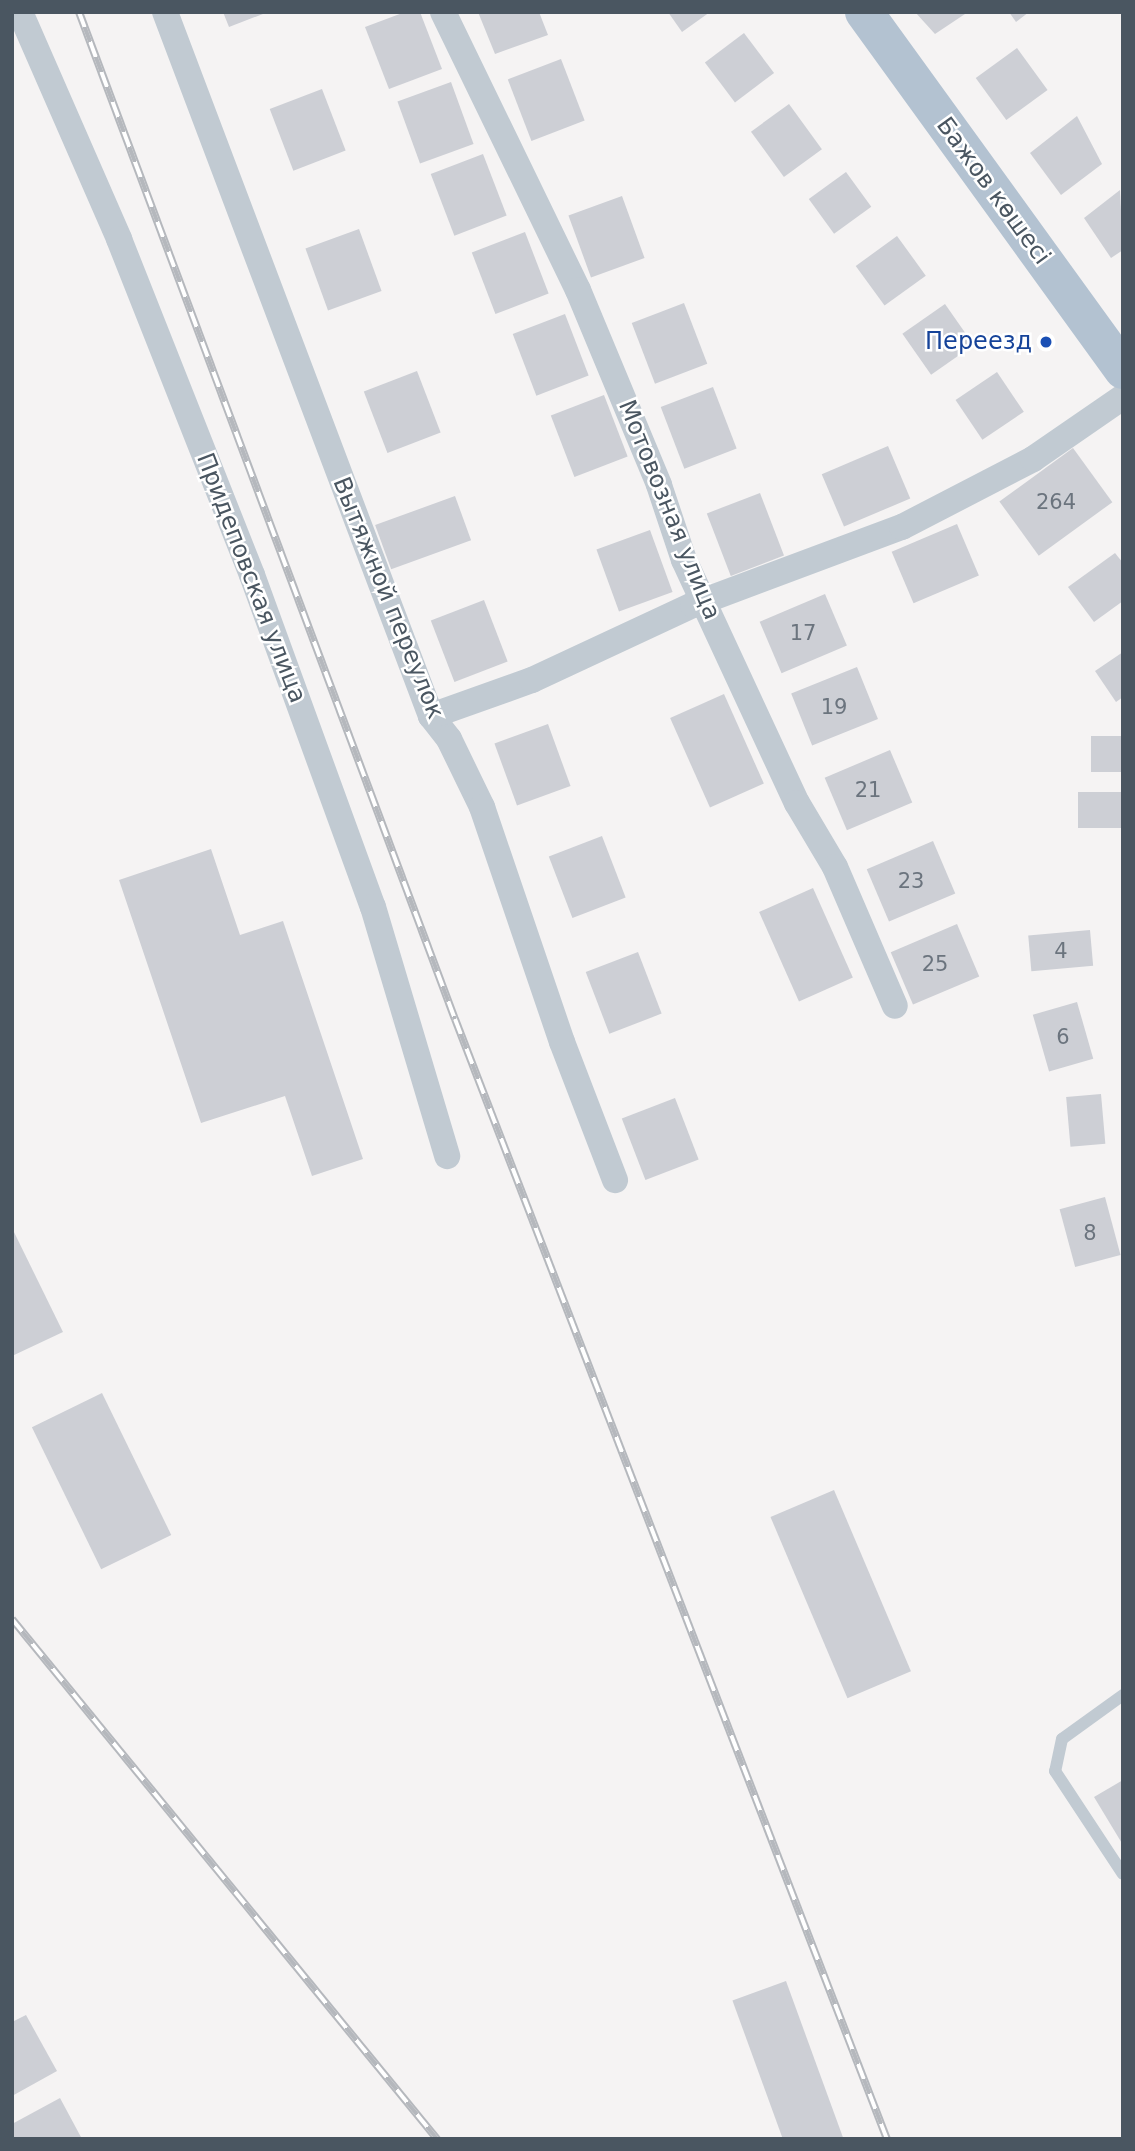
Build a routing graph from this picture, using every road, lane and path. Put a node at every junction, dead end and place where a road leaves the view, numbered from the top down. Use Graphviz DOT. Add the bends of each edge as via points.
graph roads {
  1 [pos="20,12"];
  2 [pos="165,12"];
  3 [pos="443,12"];
  4 [pos="864,12"];
  5 [pos="1123,370"];
  6 [pos="1123,397"];
  7 [pos="706,602"];
  8 [pos="431,716"];
  9 [pos="895,1006"];
  10 [pos="447,1156"];
  11 [pos="615,1180"];
  12 [pos="1123,1695"];
  13 [pos="1123,1874"];
  1 -- 10 [label="street, Придеповская улица" via="119,239 252,575 373,907"];
  2 -- 8 [label="street, Вытяжной переулок"];
  3 -- 7 [label="street, Мотовозная улица" via="578,290 659,485 684,560"];
  4 -- 5 [label="main road, Бажов көшесі"];
  6 -- 7 [label="street" via="1033,459 901,527"];
  7 -- 8 [label="street" via="532,680"];
  7 -- 9 [label="street, Мотовозная улица" via="797,803 835,867"];
  8 -- 11 [label="street, Вытяжной переулок" via="449,739 482,807 562,1042"];
  12 -- 13 [label="lane" via="1062,1739 1055,1771"];
}
